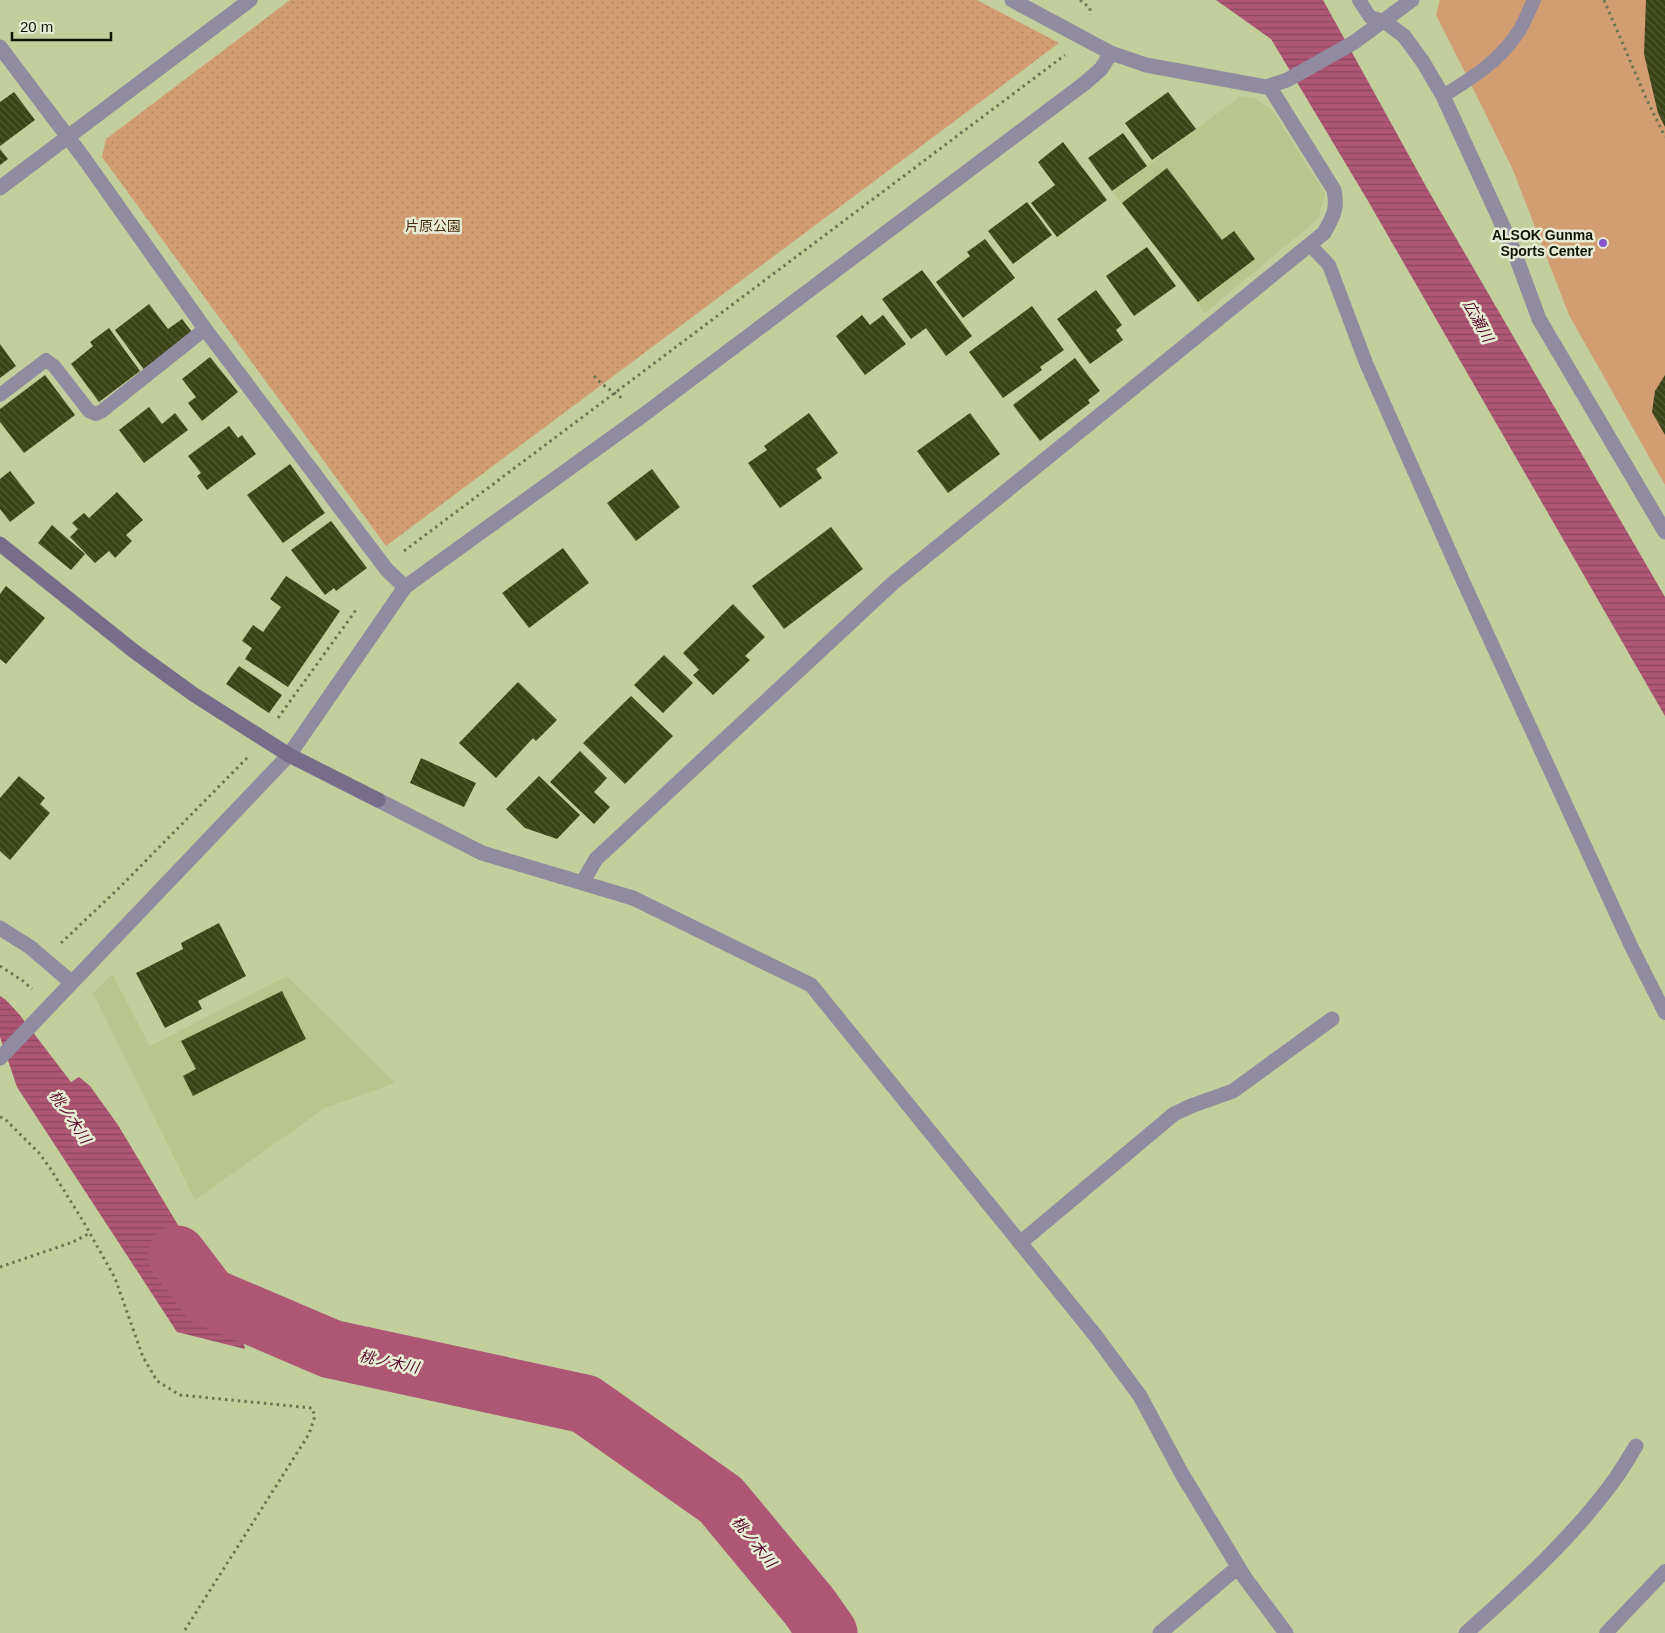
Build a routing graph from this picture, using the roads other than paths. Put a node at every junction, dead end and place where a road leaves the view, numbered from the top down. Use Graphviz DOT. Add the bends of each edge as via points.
graph roads {
  1 [pos="250,0"];
  2 [pos="1012,0"];
  3 [pos="1359,0"];
  4 [pos="1412,0"];
  5 [pos="1534,0"];
  6 [pos="1384,21"];
  7 [pos="0,47"];
  8 [pos="1111,53"];
  9 [pos="1270,86"];
  10 [pos="1443,96"];
  11 [pos="68,138"];
  12 [pos="0,188"];
  13 [pos="1310,245"];
  14 [pos="205,329"];
  15 [pos="0,394"];
  16 [pos="1665,532"];
  17 [pos="0,544"];
  18 [pos="405,587"];
  19 [pos="289,755"];
  20 [pos="582,883"];
  21 [pos="0,928"];
  22 [pos="71,982"];
  23 [pos="1665,1013"];
  24 [pos="1332,1018"];
  25 [pos="0,1058"];
  26 [pos="1020,1243"];
  27 [pos="1636,1446"];
  28 [pos="1238,1566"];
  29 [pos="1665,1571"];
  30 [pos="1160,1633"];
  31 [pos="1286,1633"];
  32 [pos="1466,1633"];
  33 [pos="1606,1633"];
  1 -- 11 [label="street"];
  2 -- 8 [label="street"];
  3 -- 6 [label="lane" via="1370,17"];
  4 -- 6 [label="street"];
  5 -- 10 [label="lane" via="1507,48 1492,63"];
  6 -- 9 [label="street" via="1353,43 1288,80"];
  6 -- 10 [label="street" via="1404,36"];
  7 -- 11 [label="street"];
  8 -- 9 [label="street" via="1146,65"];
  8 -- 18 [label="street" via="1101,69 1085,82 642,416"];
  9 -- 13 [label="street" via="1334,190 1337,204 1334,214 1324,233"];
  10 -- 16 [label="street" via="1512,246 1539,320"];
  11 -- 12 [label="street"];
  11 -- 14 [label="street"];
  13 -- 20 [label="street" via="893,583 596,859"];
  13 -- 23 [label="lane" via="1329,266 1366,363 1462,579"];
  14 -- 15 [label="lane" via="96,414 89,412 46,360"];
  14 -- 18 [label="street" via="387,570"];
  17 -- 19 [label="street" via="135,652 193,694"];
  18 -- 19 [label="street"];
  19 -- 20 [label="street" via="482,853"];
  19 -- 22 [label="street"];
  20 -- 26 [label="street" via="633,898 810,985"];
  21 -- 22 [label="street" via="30,947"];
  22 -- 25 [label="street"];
  24 -- 26 [label="street" via="1233,1091 1174,1114"];
  26 -- 28 [label="street" via="1140,1396 1182,1474"];
  27 -- 32 [label="street" via="1615,1479 1571,1531 1512,1592"];
  28 -- 30 [label="street"];
  28 -- 31 [label="street"];
  29 -- 33 [label="lane"];
}
